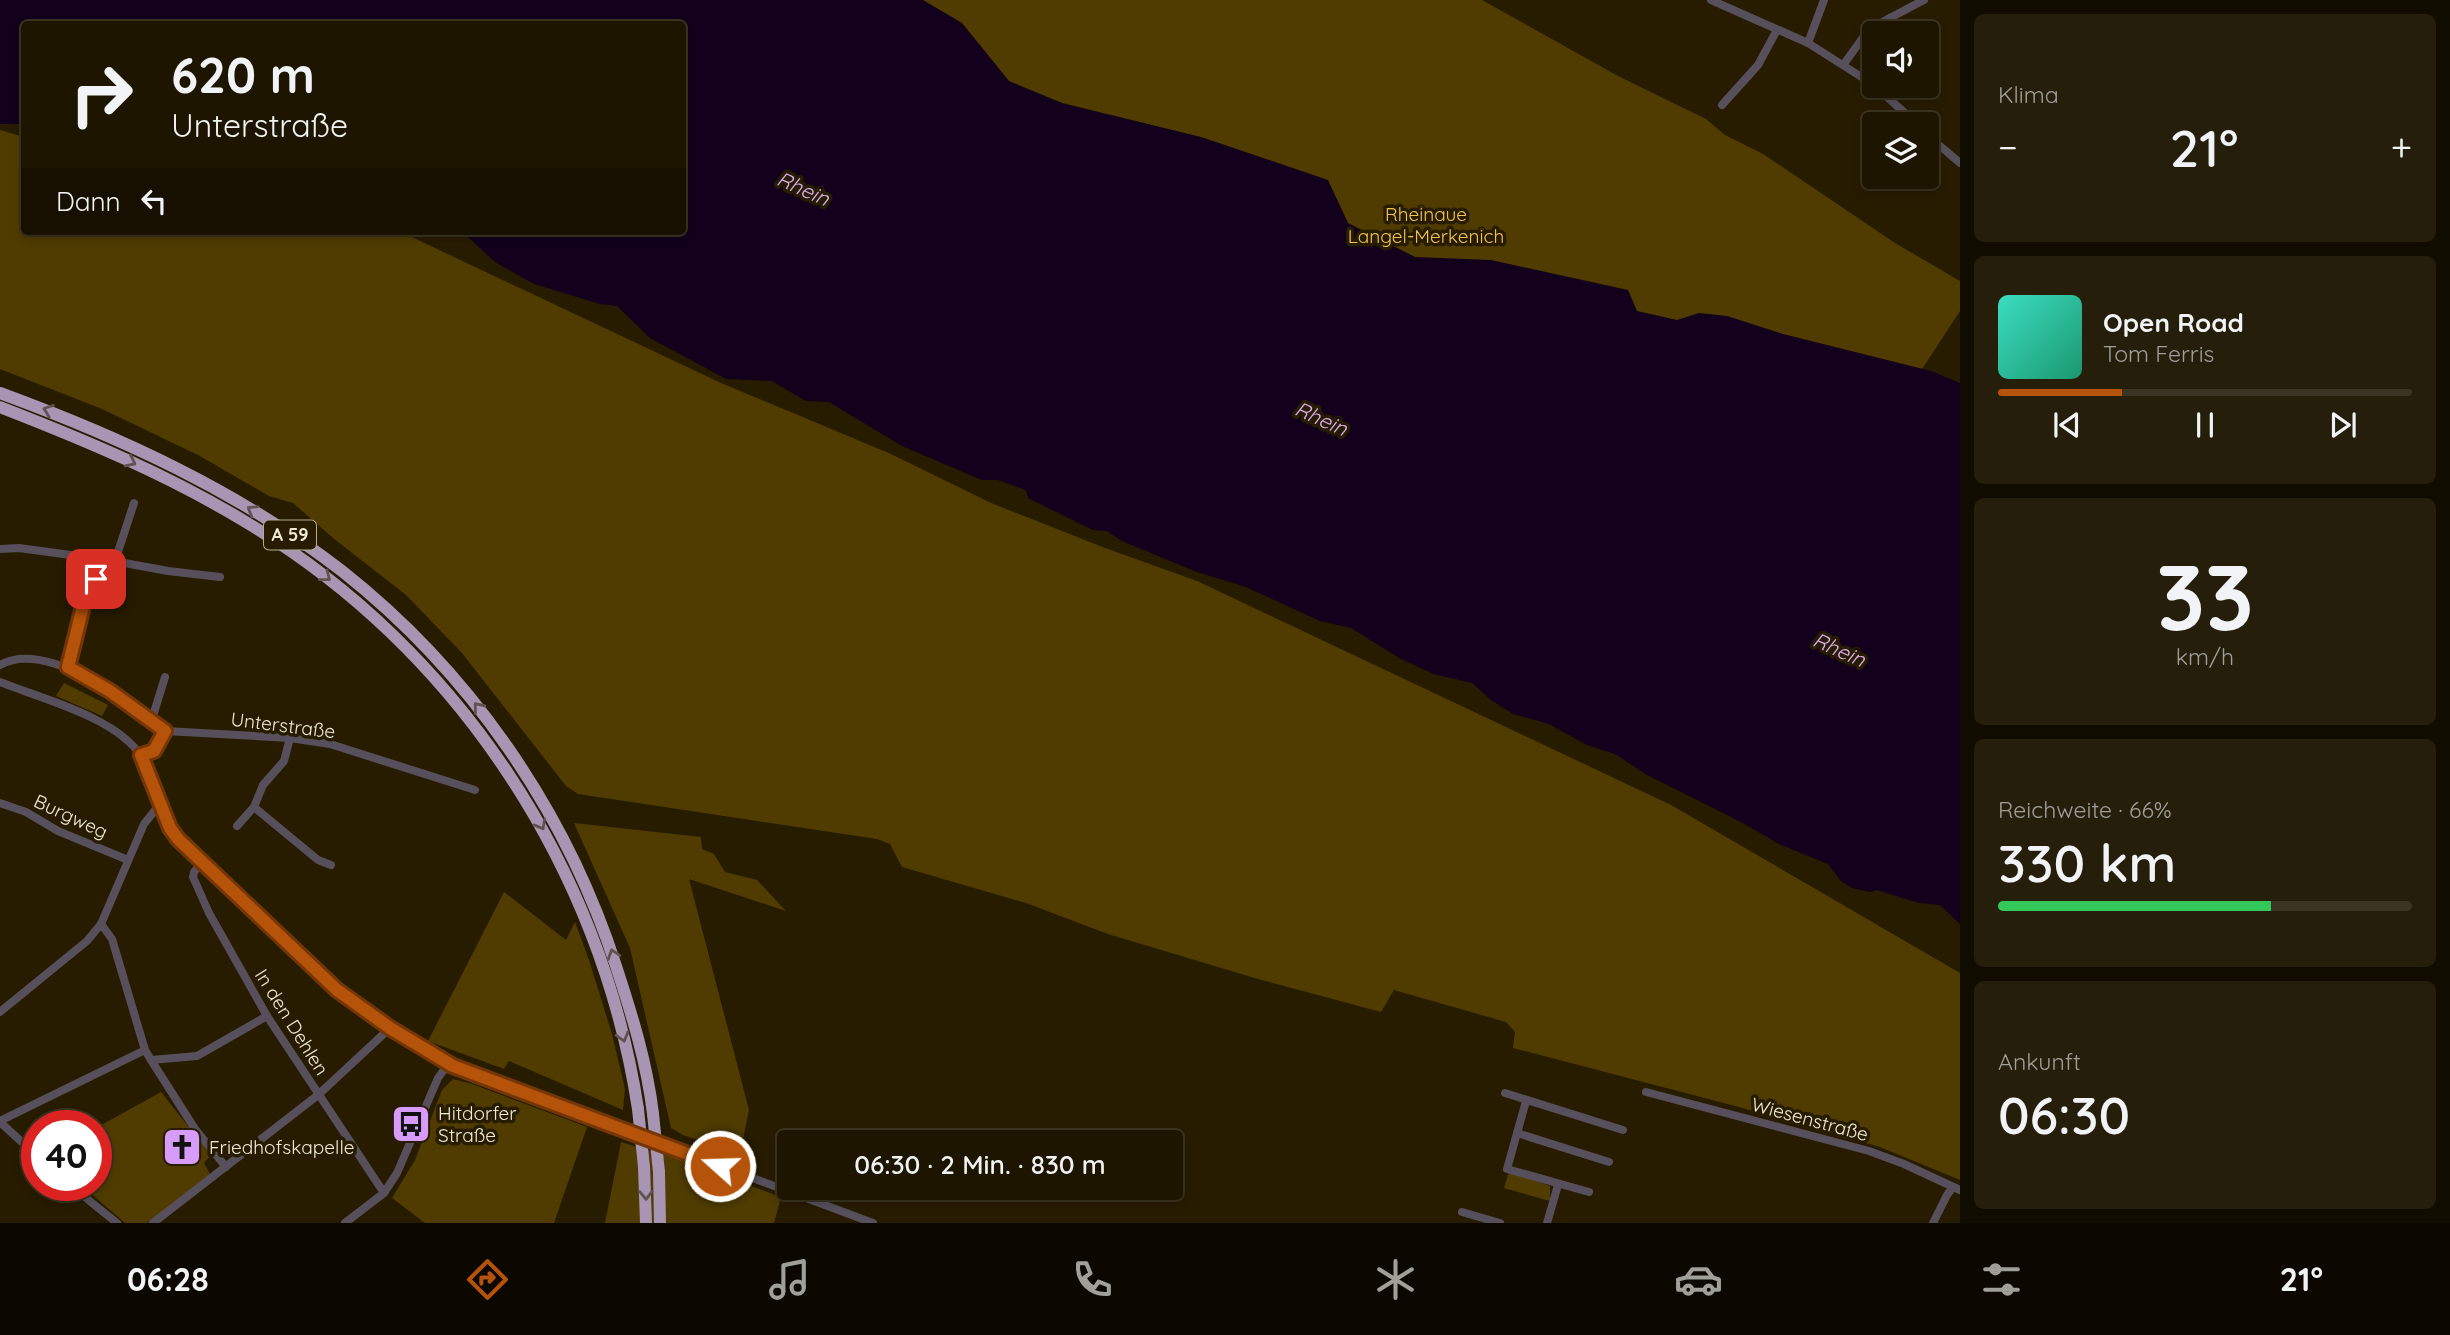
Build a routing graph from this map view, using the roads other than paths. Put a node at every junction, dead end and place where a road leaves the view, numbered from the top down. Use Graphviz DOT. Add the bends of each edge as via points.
graph roads {
  1 [pos="1711,0"];
  2 [pos="1824,0"];
  3 [pos="1924,0"];
  4 [pos="1777,30"];
  5 [pos="1808,43"];
  6 [pos="1844,64"];
  7 [pos="1862,76"];
  8 [pos="1889,98"];
  9 [pos="1722,105"];
  10 [pos="1904,112"];
  11 [pos="1939,145"];
  12 [pos="1960,163"];
  13 [pos="0,393"];
  14 [pos="0,407"];
  15 [pos="134,503"];
  16 [pos="0,549"];
  17 [pos="112,560"];
  18 [pos="220,578"];
  19 [pos="0,665"];
  20 [pos="68,667"];
  21 [pos="165,677"];
  22 [pos="0,682"];
  23 [pos="152,719"];
  24 [pos="165,731"];
  25 [pos="290,738"];
  26 [pos="141,755"];
  27 [pos="475,790"];
  28 [pos="0,803"];
  29 [pos="160,804"];
  30 [pos="254,807"];
  31 [pos="237,826"];
  32 [pos="128,860"];
  33 [pos="202,862"];
  34 [pos="331,865"];
  35 [pos="101,924"];
  36 [pos="0,1012"];
  37 [pos="267,1016"];
  38 [pos="390,1028"];
  39 [pos="145,1050"];
  40 [pos="151,1060"];
  41 [pos="453,1066"];
  42 [pos="1646,1092"];
  43 [pos="1505,1093"];
  44 [pos="318,1095"];
  45 [pos="1526,1101"];
  46 [pos="0,1122"];
  47 [pos="1623,1130"];
  48 [pos="1517,1133"];
  49 [pos="21,1141"];
  50 [pos="1609,1161"];
  51 [pos="226,1167"];
  52 [pos="1558,1185"];
  53 [pos="1957,1189"];
  54 [pos="1588,1192"];
  55 [pos="384,1193"];
  56 [pos="90,1201"];
  57 [pos="1462,1212"];
  58 [pos="117,1223"];
  59 [pos="153,1223"];
  60 [pos="345,1223"];
  61 [pos="646,1223"];
  62 [pos="660,1223"];
  63 [pos="873,1223"];
  64 [pos="1500,1223"];
  65 [pos="1548,1223"];
  66 [pos="1933,1223"];
  1 -- 4 [label="street"];
  2 -- 5 [label="street"];
  3 -- 6 [label="street" via="1869,29"];
  4 -- 5 [label="street"];
  4 -- 9 [label="street" via="1758,65"];
  5 -- 6 [label="street"];
  6 -- 7 [label="street"];
  8 -- 10 [label="street"];
  11 -- 12 [label="street"];
  62 -- 13 [label="highway, A 59, one-way, bridge" via="647,1072 606,935 544,803 477,706 423,644 342,571 264,518 143,452 71,418"];
  14 -- 61 [label="highway, A 59, one-way, bridge" via="111,452 249,523 345,592 416,657 454,700 525,796 581,907 605,972 638,1109"];
  15 -- 17 [label="street"];
  16 -- 17 [label="street"];
  17 -- 18 [label="street"];
  17 -- 20 [label="street" via="85,598"];
  19 -- 20 [label="street" via="33,659"];
  20 -- 23 [label="street"];
  21 -- 23 [label="street"];
  22 -- 26 [label="street" via="109,726"];
  23 -- 24 [label="street"];
  24 -- 25 [label="street, Unterstraße"];
  24 -- 26 [label="street" via="154,751"];
  25 -- 27 [label="street, Unterstraße" via="330,744"];
  25 -- 30 [label="street" via="284,761 263,785"];
  26 -- 29 [label="street"];
  28 -- 32 [label="street, Burgweg"];
  29 -- 32 [label="street" via="144,824"];
  29 -- 33 [label="street" via="170,828"];
  30 -- 31 [label="street"];
  30 -- 34 [label="street" via="318,860"];
  32 -- 35 [label="street"];
  33 -- 37 [label="street, In den Dehlen" via="193,877 201,896"];
  33 -- 38 [label="street" via="337,990"];
  35 -- 36 [label="street" via="87,942"];
  35 -- 39 [label="street" via="112,939"];
  37 -- 40 [label="street" via="197,1056"];
  37 -- 44 [label="street, In den Dehlen"];
  38 -- 41 [label="street"];
  38 -- 44 [label="street"];
  39 -- 40 [label="street"];
  39 -- 46 [label="street"];
  40 -- 51 [label="street" via="195,1129"];
  41 -- 55 [label="street" via="438,1078"];
  41 -- 63 [label="street"];
  42 -- 53 [label="street, Wiesenstraße" via="1869,1151"];
  43 -- 45 [label="street"];
  44 -- 51 [label="street"];
  44 -- 55 [label="street, In den Dehlen"];
  45 -- 47 [label="street"];
  45 -- 48 [label="street"];
  46 -- 49 [label="street"];
  48 -- 50 [label="street"];
  48 -- 52 [label="street" via="1507,1169"];
  51 -- 59 [label="street"];
  52 -- 54 [label="street"];
  52 -- 65 [label="street"];
  53 -- 66 [label="street" via="1947,1195"];
  55 -- 60 [label="street"];
  56 -- 58 [label="street"];
  57 -- 64 [label="street"];
}
